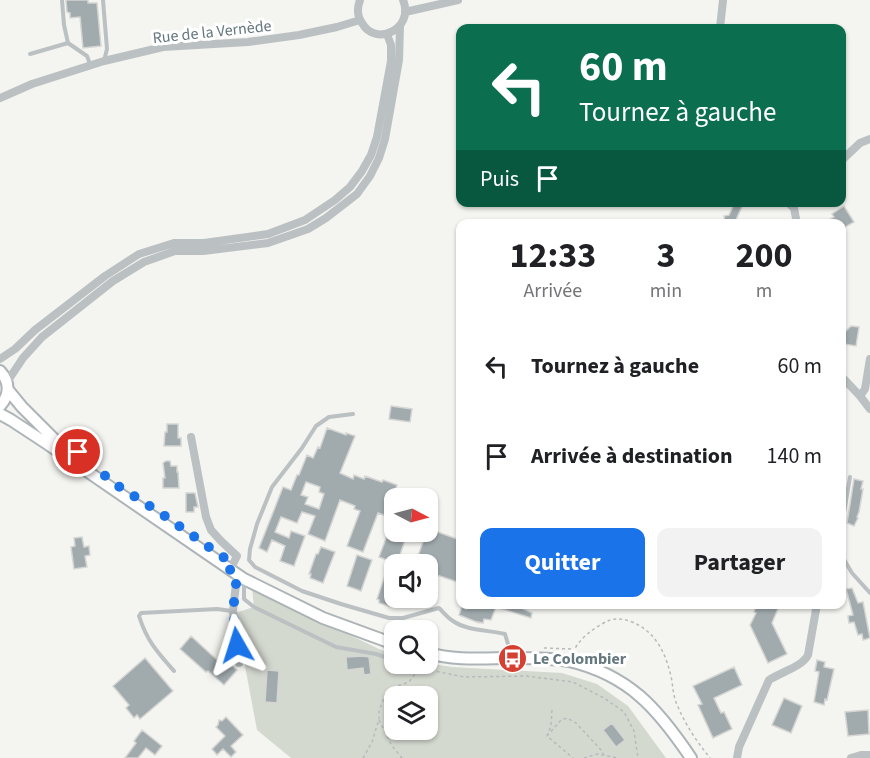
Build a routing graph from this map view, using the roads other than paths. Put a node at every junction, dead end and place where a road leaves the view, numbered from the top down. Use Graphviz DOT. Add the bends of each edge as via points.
graph roads {
  1 [pos="62,0"];
  2 [pos="103,0"];
  3 [pos="360,0"];
  4 [pos="403,0"];
  5 [pos="458,0"];
  6 [pos="723,0"];
  7 [pos="405,12"];
  8 [pos="360,20"];
  9 [pos="720,24"];
  10 [pos="400,26"];
  11 [pos="387,34"];
  12 [pos="68,43"];
  13 [pos="30,54"];
  14 [pos="104,62"];
  15 [pos="91,66"];
  16 [pos="0,98"];
  17 [pos="870,138"];
  18 [pos="846,155"];
  19 [pos="0,359"];
  20 [pos="870,359"];
  21 [pos="0,371"];
  22 [pos="846,381"];
  23 [pos="8,386"];
  24 [pos="860,396"];
  25 [pos="0,406"];
  26 [pos="870,409"];
  27 [pos="0,414"];
  28 [pos="353,414"];
  29 [pos="191,437"];
  30 [pos="88,473"];
  31 [pos="850,477"];
  32 [pos="846,501"];
  33 [pos="846,563"];
  34 [pos="237,575"];
  35 [pos="870,593"];
  36 [pos="816,609"];
  37 [pos="233,611"];
  38 [pos="384,640"];
  39 [pos="438,654"];
  40 [pos="384,657"];
  41 [pos="508,658"];
  42 [pos="239,663"];
  43 [pos="174,671"];
  44 [pos="870,755"];
  45 [pos="691,758"];
  46 [pos="737,758"];
  47 [pos="851,758"];
  1 -- 12 [label="lane"];
  2 -- 14 [label="lane" via="107,49"];
  3 -- 8 [label="street"];
  4 -- 7 [label="street"];
  5 -- 7 [label="street"];
  6 -- 9 [label="street"];
  7 -- 10 [label="street"];
  8 -- 11 [label="street" via="371,32"];
  8 -- 14 [label="street, Rue de la Vernède" via="258,41 163,47"];
  10 -- 11 [label="street"];
  10 -- 23 [label="street" via="399,60 385,140 370,176 357,194 308,229 268,243 175,251 144,262 113,281 42,337 22,358"];
  11 -- 19 [label="street" via="391,61 377,137 362,171 335,200 305,220 268,234 174,243 139,254"];
  12 -- 13 [label="lane"];
  12 -- 15 [label="lane" via="87,56"];
  14 -- 15 [label="street, Rue de la Vernède"];
  15 -- 16 [label="street, Rue de la Vernède"];
  17 -- 18 [label="street"];
  20 -- 24 [label="street" via="865,389"];
  21 -- 23 [label="main road"];
  22 -- 24 [label="street"];
  23 -- 25 [label="main road"];
  23 -- 30 [label="main road" via="22,407"];
  24 -- 26 [label="street"];
  27 -- 30 [label="main road"];
  28 -- 41 [label="lane" via="329,417 316,426 272,487 257,524 249,560 255,567 302,591 389,618 439,608 455,623 505,634"];
  29 -- 34 [label="street" via="206,517 211,530 237,556"];
  30 -- 34 [label="main road"];
  31 -- 32 [label="lane"];
  33 -- 35 [label="lane"];
  34 -- 37 [label="street"];
  34 -- 38 [label="main road" via="322,618"];
  34 -- 40 [label="lane" via="244,599 255,607 336,647"];
  36 -- 46 [label="street" via="805,661 769,680"];
  37 -- 42 [label="street"];
  37 -- 43 [label="lane" via="141,613 152,646"];
  39 -- 41 [label="main road"];
  41 -- 45 [label="main road" via="549,658 610,676 646,701"];
  44 -- 47 [label="street"];
}
